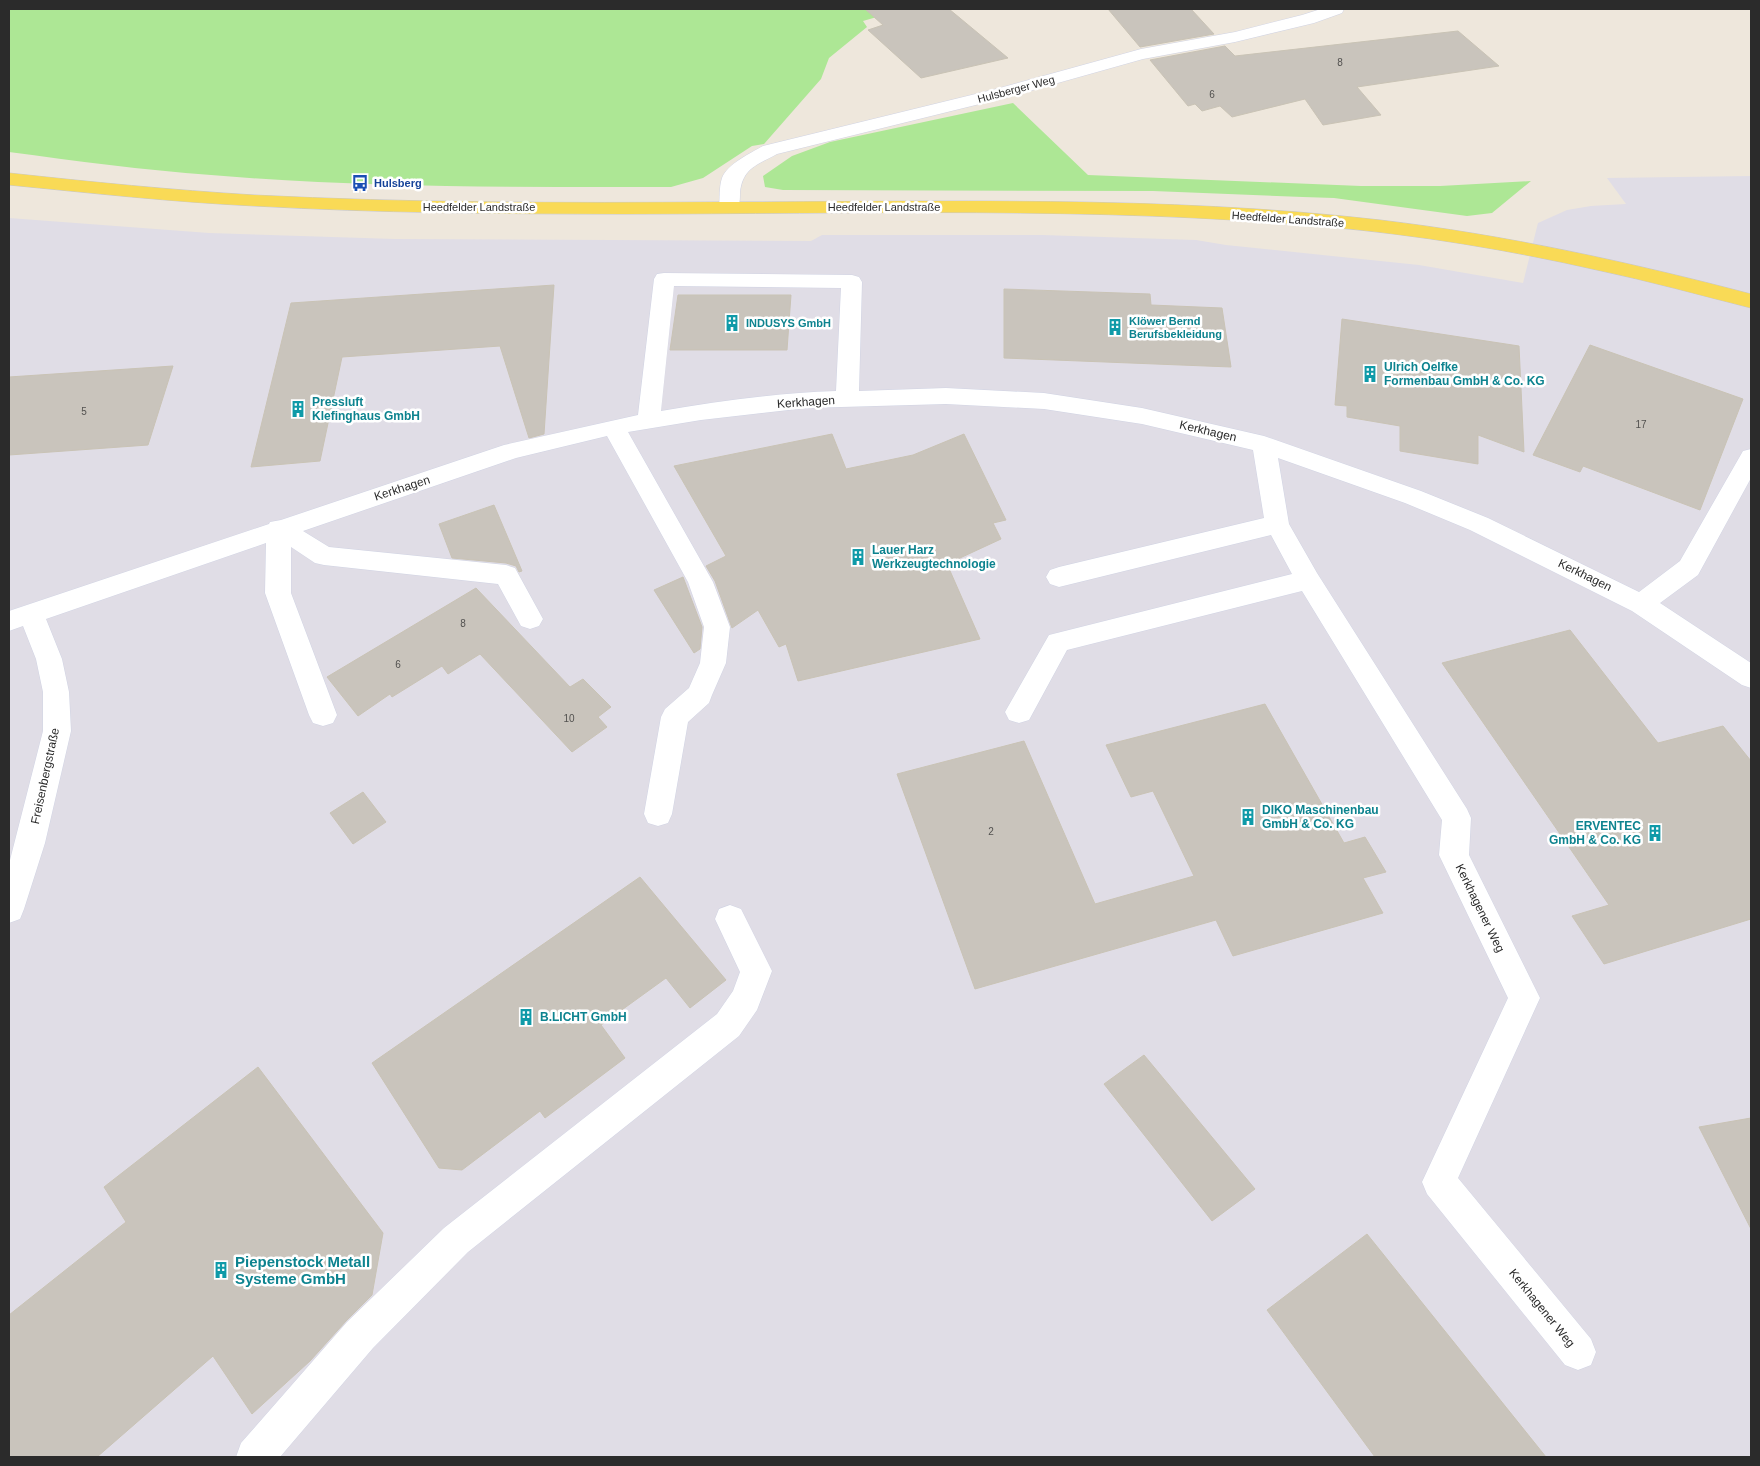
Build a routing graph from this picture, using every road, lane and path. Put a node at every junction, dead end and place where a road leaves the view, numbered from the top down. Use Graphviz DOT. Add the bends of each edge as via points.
graph roads {
  1 [pos="1336,9"];
  2 [pos="9,179"];
  3 [pos="729,207"];
  4 [pos="1751,301"];
  5 [pos="847,399"];
  6 [pos="650,420"];
  7 [pos="613,427"];
  8 [pos="1264,444"];
  9 [pos="1751,457"];
  10 [pos="1277,524"];
  11 [pos="279,528"];
  12 [pos="1059,577"];
  13 [pos="1308,580"];
  14 [pos="1642,604"];
  15 [pos="20,617"];
  16 [pos="530,619"];
  17 [pos="1751,676"];
  18 [pos="1019,712"];
  19 [pos="323,715"];
  20 [pos="658,814"];
  21 [pos="9,910"];
  22 [pos="730,919"];
  23 [pos="1578,1352"];
  24 [pos="255,1457"];
  1 -- 3 [label="street, Hulsberger Weg" via="1235,38 1141,54 1002,93 770,150 746,163 732,178"];
  2 -- 3 [label="main road, Heedfelder Landstraße" via="128,193 276,202 443,207"];
  3 -- 4 [label="main road, Heedfelder Landstraße" via="1093,209 1331,221 1531,249 1647,273"];
  5 -- 6 [label="street, Kerkhagen" via="806,400"];
  5 -- 6 [label="street" via="852,282 664,279"];
  5 -- 8 [label="street, Kerkhagen" via="946,396 1044,402 1142,416"];
  6 -- 7 [label="street, Kerkhagen"];
  7 -- 11 [label="street, Kerkhagen" via="512,451"];
  7 -- 20 [label="street" via="700,582 717,627 713,663 699,695 675,718"];
  8 -- 10 [label="street, Kerkhagener Weg"];
  8 -- 14 [label="street, Kerkhagen" via="1480,524"];
  9 -- 14 [label="street" via="1689,568"];
  10 -- 12 [label="street"];
  10 -- 13 [label="street, Kerkhagener Weg"];
  11 -- 15 [label="street, Kerkhagen"];
  11 -- 16 [label="street" via="324,556 506,576"];
  11 -- 19 [label="street" via="278,593"];
  13 -- 18 [label="street" via="1058,642"];
  13 -- 23 [label="street, Kerkhagener Weg" via="1458,818 1454,854 1524,998 1439,1182"];
  14 -- 17 [label="street, Kerkhagen"];
  15 -- 21 [label="street, Freisenbergstraße" via="49,658 56,692 57,731 30,843"];
  22 -- 24 [label="street" via="756,971 746,999 728,1025 456,1240 360,1335"];
}
